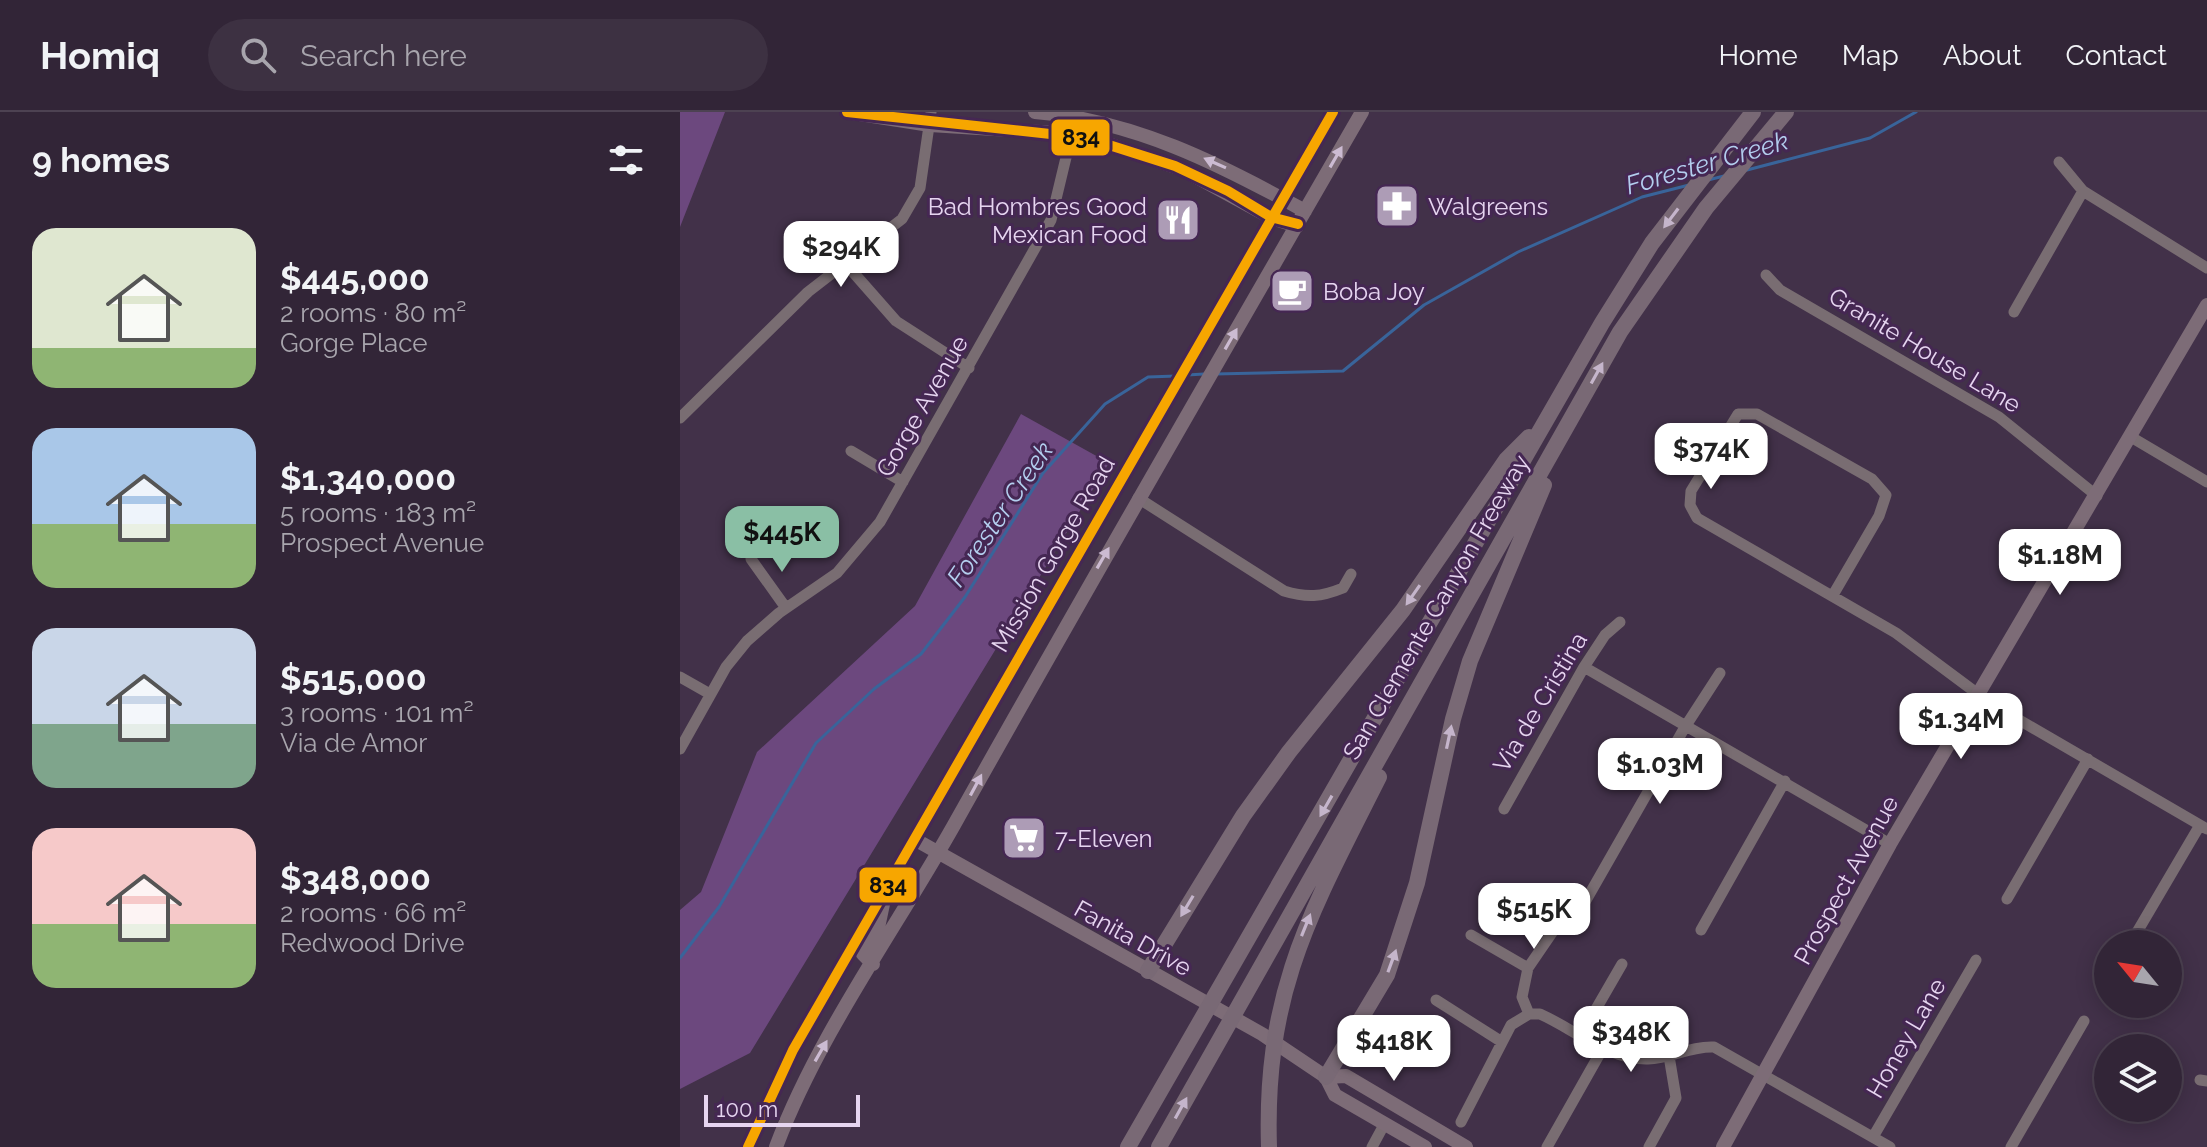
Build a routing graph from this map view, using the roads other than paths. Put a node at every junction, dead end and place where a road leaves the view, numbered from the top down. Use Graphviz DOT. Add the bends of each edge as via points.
graph roads {
  1 [pos="847,112"];
  2 [pos="1035,112"];
  3 [pos="1333,112"];
  4 [pos="1362,112"];
  5 [pos="1753,112"];
  6 [pos="1786,112"];
  7 [pos="1076,116"];
  8 [pos="930,118"];
  9 [pos="1073,134"];
  10 [pos="2059,162"];
  11 [pos="2083,191"];
  12 [pos="1284,199"];
  13 [pos="1305,211"];
  14 [pos="1272,218"];
  15 [pos="1297,226"];
  16 [pos="845,263"];
  17 [pos="2207,268"];
  18 [pos="1766,275"];
  19 [pos="2207,305"];
  20 [pos="2014,312"];
  21 [pos="969,368"];
  22 [pos="680,418"];
  23 [pos="1572,418"];
  24 [pos="1545,422"];
  25 [pos="2131,437"];
  26 [pos="851,451"];
  27 [pos="903,482"];
  28 [pos="2207,482"];
  29 [pos="2097,496"];
  30 [pos="1138,498"];
  31 [pos="751,559"];
  32 [pos="1351,574"];
  33 [pos="1476,587"];
  34 [pos="1833,595"];
  35 [pos="786,608"];
  36 [pos="1620,622"];
  37 [pos="1584,667"];
  38 [pos="1720,673"];
  39 [pos="680,677"];
  40 [pos="710,694"];
  41 [pos="1979,695"];
  42 [pos="1685,727"];
  43 [pos="680,749"];
  44 [pos="2088,759"];
  45 [pos="1785,781"];
  46 [pos="1504,809"];
  47 [pos="2204,827"];
  48 [pos="916,840"];
  49 [pos="1890,844"];
  50 [pos="938,853"];
  51 [pos="885,892"];
  52 [pos="2007,899"];
  53 [pos="1573,923"];
  54 [pos="1556,927"];
  55 [pos="1701,930"];
  56 [pos="2139,930"];
  57 [pos="1471,935"];
  58 [pos="1976,960"];
  59 [pos="873,964"];
  60 [pos="1622,964"];
  61 [pos="1528,968"];
  62 [pos="1148,971"];
  63 [pos="1436,1000"];
  64 [pos="1529,1014"];
  65 [pos="2084,1021"];
  66 [pos="1581,1035"];
  67 [pos="1502,1042"];
  68 [pos="1603,1048"];
  69 [pos="1669,1056"];
  70 [pos="1763,1075"];
  71 [pos="1326,1077"];
  72 [pos="1155,1101"];
  73 [pos="1461,1122"];
  74 [pos="1385,1123"];
  75 [pos="1873,1137"];
  76 [pos="748,1147"];
  77 [pos="776,1147"];
  78 [pos="1121,1147"];
  79 [pos="1128,1147"];
  80 [pos="1159,1147"];
  81 [pos="1269,1147"];
  82 [pos="1372,1147"];
  83 [pos="1425,1147"];
  84 [pos="1466,1147"];
  85 [pos="1547,1147"];
  86 [pos="1649,1147"];
  87 [pos="1723,1147"];
  88 [pos="1890,1147"];
  89 [pos="2011,1147"];
  1 -- 8 [label="main road"];
  2 -- 7 [label="main road"];
  3 -- 12 [label="main road, Mission Gorge Road"];
  13 -- 4 [label="main road, Mission Gorge Road, one-way"];
  5 -- 24 [label="highway, San Clemente Canyon Freeway, one-way" via="1635,269"];
  23 -- 6 [label="highway, San Clemente Canyon Freeway, one-way" via="1670,257"];
  7 -- 9 [label="street, Gorge Avenue"];
  12 -- 7 [label="main road, one-way" via="1154,137"];
  8 -- 9 [label="main road"];
  8 -- 16 [label="street" via="917,197 902,219"];
  9 -- 14 [label="main road" via="1171,164"];
  9 -- 21 [label="street, Gorge Avenue" via="1051,220"];
  10 -- 11 [label="street"];
  11 -- 17 [label="street"];
  11 -- 20 [label="street"];
  12 -- 13 [label="main road"];
  12 -- 14 [label="main road, Mission Gorge Road"];
  13 -- 15 [label="main road, Mission Gorge Road"];
  14 -- 15 [label="main road"];
  14 -- 48 [label="main road, Mission Gorge Road"];
  30 -- 15 [label="main road, Mission Gorge Road, one-way"];
  16 -- 21 [label="street" via="896,321"];
  16 -- 22 [label="street" via="808,292"];
  18 -- 29 [label="street, Granite House Lane" via="1780,290 1999,417"];
  19 -- 25 [label="main road, Prospect Avenue"];
  21 -- 27 [label="street, Gorge Avenue"];
  23 -- 33 [label="highway, San Clemente Canyon Freeway"];
  71 -- 23 [label="highway, one-way" via="1387,975 1417,883 1470,661"];
  24 -- 62 [label="highway, one-way" via="1506,460 1403,610 1289,752 1226,841"];
  24 -- 72 [label="highway, San Clemente Canyon Freeway, one-way"];
  25 -- 28 [label="street"];
  25 -- 29 [label="main road, Prospect Avenue"];
  26 -- 27 [label="street"];
  27 -- 35 [label="street, Gorge Avenue" via="873,533 849,561"];
  29 -- 41 [label="main road, Prospect Avenue"];
  30 -- 32 [label="street" via="1284,591 1322,596 1343,588"];
  50 -- 30 [label="main road, Mission Gorge Road, one-way"];
  31 -- 35 [label="street"];
  80 -- 33 [label="highway, San Clemente Canyon Freeway, one-way"];
  81 -- 33 [label="highway, one-way" via="1267,1100 1280,998 1310,913"];
  34 -- 34 [label="street" via="1694,514 1691,491 1738,414 1757,414 1872,479 1886,495"];
  34 -- 41 [label="street" via="1896,633"];
  35 -- 40 [label="street, Gorge Avenue" via="747,641"];
  36 -- 37 [label="street, Via de Cristina"];
  37 -- 42 [label="street"];
  37 -- 46 [label="street, Via de Cristina"];
  38 -- 42 [label="street"];
  39 -- 40 [label="street"];
  40 -- 43 [label="street, Gorge Avenue"];
  41 -- 44 [label="street"];
  41 -- 49 [label="main road, Prospect Avenue"];
  42 -- 45 [label="street"];
  42 -- 53 [label="street"];
  44 -- 47 [label="street"];
  44 -- 52 [label="street"];
  45 -- 49 [label="street"];
  45 -- 55 [label="street"];
  47 -- 56 [label="street"];
  48 -- 50 [label="main road, Fanita Drive"];
  48 -- 51 [label="main road, Mission Gorge Road"];
  49 -- 70 [label="main road, Prospect Avenue"];
  50 -- 59 [label="main road, Mission Gorge Road"];
  50 -- 62 [label="main road, Fanita Drive"];
  51 -- 59 [label="main road" via="879,923 863,954"];
  51 -- 76 [label="main road, Mission Gorge Road" via="793,1050"];
  54 -- 61 [label="street"];
  57 -- 61 [label="street"];
  58 -- 75 [label="street, Honey Lane"];
  77 -- 59 [label="main road, Mission Gorge Road, one-way" via="815,1062"];
  60 -- 66 [label="street"];
  61 -- 64 [label="street" via="1522,997"];
  62 -- 71 [label="main road, Fanita Drive" via="1262,1034"];
  63 -- 67 [label="street"];
  64 -- 66 [label="street" via="1540,1014"];
  64 -- 67 [label="street" via="1511,1025"];
  65 -- 89 [label="street"];
  66 -- 68 [label="street"];
  67 -- 73 [label="street"];
  68 -- 69 [label="street" via="1645,1059"];
  68 -- 85 [label="street"];
  69 -- 70 [label="street" via="1694,1046 1714,1047"];
  69 -- 86 [label="street" via="1676,1098"];
  70 -- 75 [label="street"];
  70 -- 87 [label="main road, Prospect Avenue"];
  71 -- 74 [label="main road, Fanita Drive" via="1335,1095"];
  71 -- 84 [label="main road, Fanita Drive" via="1346,1076"];
  72 -- 78 [label="highway"];
  72 -- 79 [label="highway, San Clemente Canyon Freeway"];
  74 -- 82 [label="street"];
  74 -- 83 [label="main road, Fanita Drive"];
  75 -- 88 [label="street"];
}
